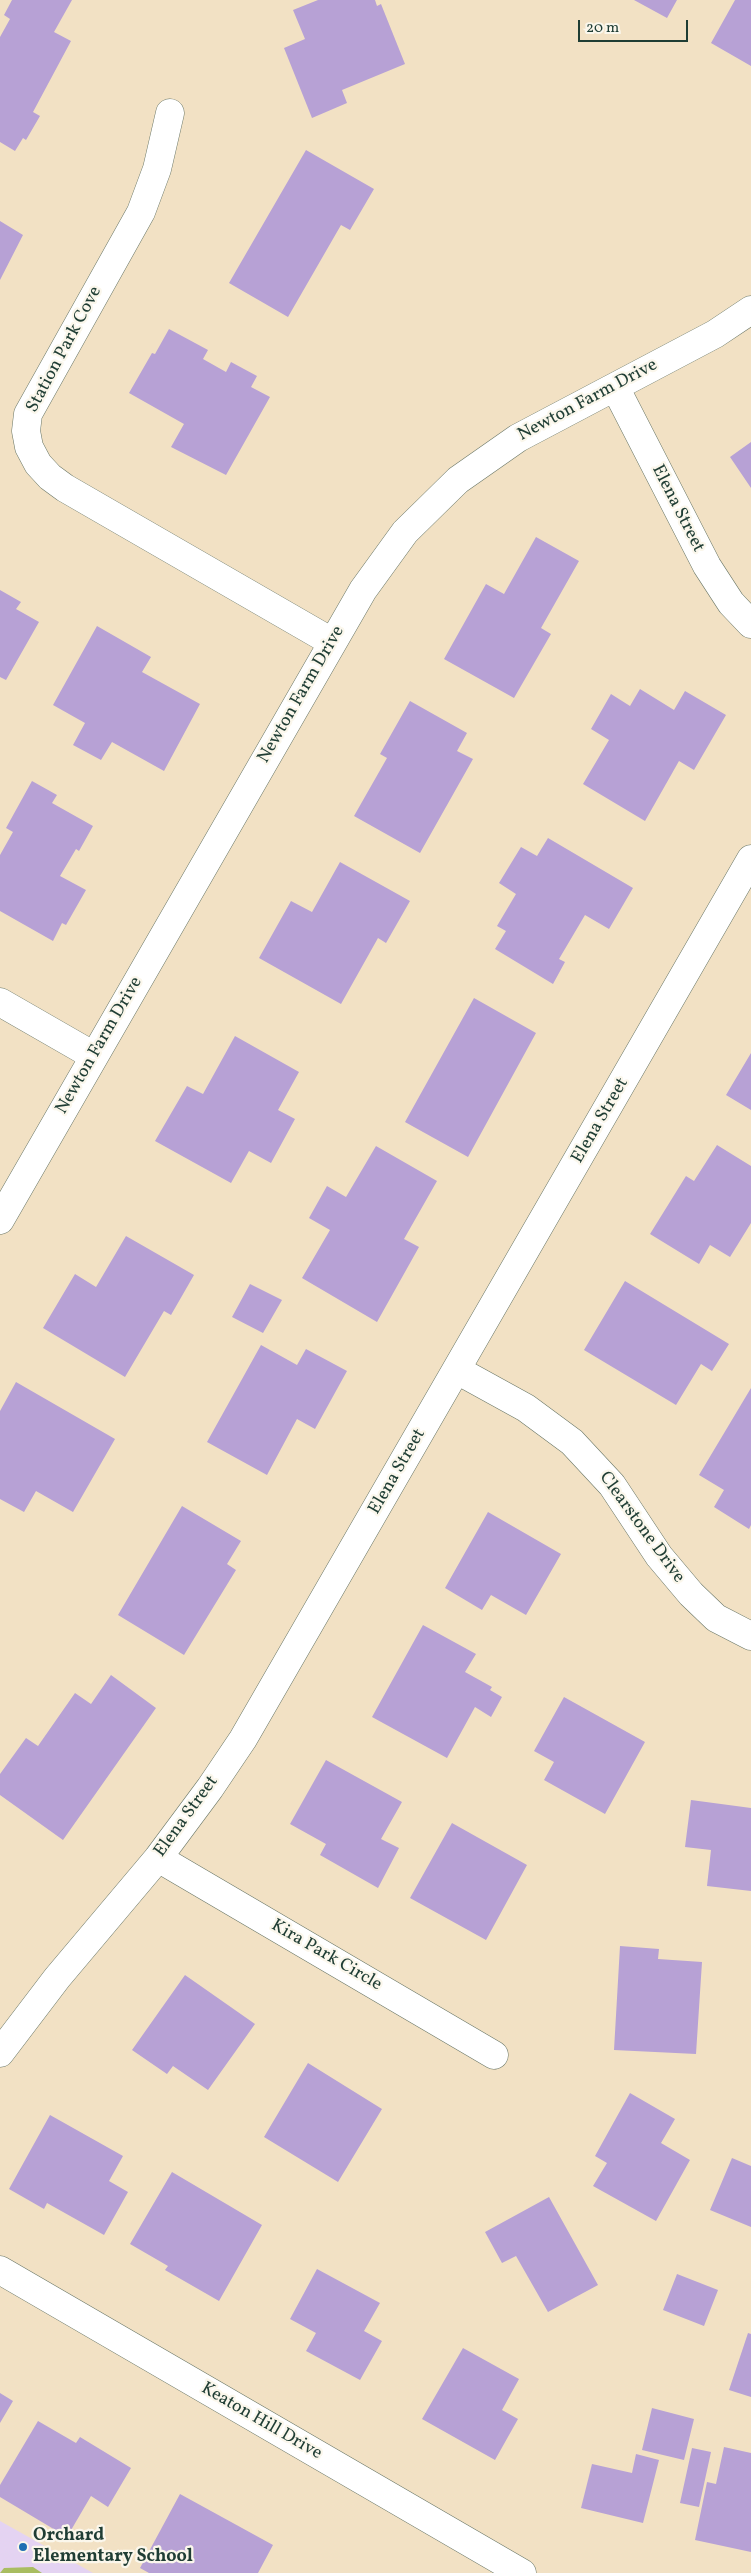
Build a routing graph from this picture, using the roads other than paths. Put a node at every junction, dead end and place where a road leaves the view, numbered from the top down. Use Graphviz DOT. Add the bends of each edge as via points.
graph roads {
  1 [pos="170,113"];
  2 [pos="751,310"];
  3 [pos="615,386"];
  4 [pos="751,624"];
  5 [pos="332,642"];
  6 [pos="751,860"];
  7 [pos="0,1002"];
  8 [pos="94,1056"];
  9 [pos="0,1220"];
  10 [pos="457,1370"];
  11 [pos="751,1636"];
  12 [pos="158,1858"];
  13 [pos="0,2053"];
  14 [pos="494,2055"];
  15 [pos="0,2270"];
  16 [pos="522,2573"];
  1 -- 5 [label="street, Station Park Cove" via="157,169 141,212 28,414 26,431 29,447 38,464 65,488"];
  2 -- 3 [label="street, Newton Farm Drive" via="715,334"];
  3 -- 4 [label="street, Elena Street" via="707,566 731,603"];
  3 -- 5 [label="street, Newton Farm Drive" via="518,438 458,480 383,560"];
  5 -- 8 [label="street, Newton Farm Drive"];
  6 -- 10 [label="street, Elena Street"];
  7 -- 8 [label="street"];
  8 -- 9 [label="street, Newton Farm Drive"];
  10 -- 11 [label="street, Clearstone Drive" via="526,1408 572,1442 612,1485 659,1556 690,1594 716,1618"];
  10 -- 12 [label="street, Elena Street" via="269,1697 210,1788"];
  12 -- 13 [label="street, Elena Street" via="57,1978"];
  12 -- 14 [label="street, Kira Park Circle"];
  15 -- 16 [label="street, Keaton Hill Drive"];
}
